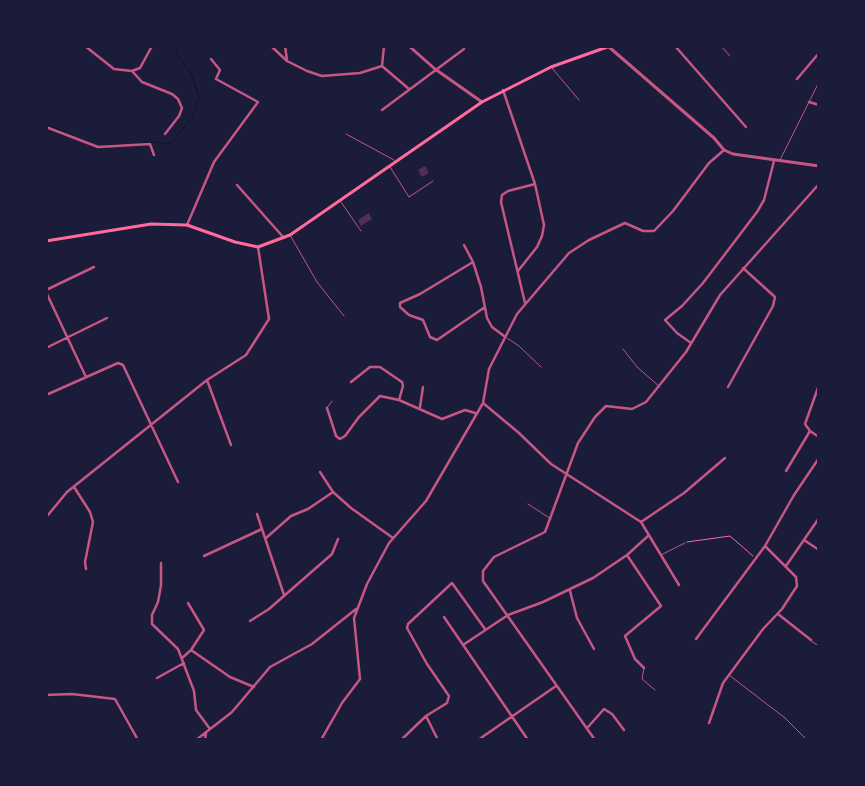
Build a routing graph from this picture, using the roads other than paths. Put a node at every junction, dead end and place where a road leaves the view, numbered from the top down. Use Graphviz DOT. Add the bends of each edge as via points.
graph roads {
  1 [pos="85,46"];
  2 [pos="152,46"];
  3 [pos="271,46"];
  4 [pos="285,46"];
  5 [pos="384,46"];
  6 [pos="409,46"];
  7 [pos="675,46"];
  8 [pos="721,46"];
  9 [pos="609,47"];
  10 [pos="464,49"];
  11 [pos="819,53"];
  12 [pos="730,56"];
  13 [pos="210,59"];
  14 [pos="287,61"];
  15 [pos="382,66"];
  16 [pos="551,67"];
  17 [pos="436,70"];
  18 [pos="132,71"];
  19 [pos="797,79"];
  20 [pos="819,82"];
  21 [pos="409,89"];
  22 [pos="503,90"];
  23 [pos="579,100"];
  24 [pos="482,102"];
  25 [pos="809,102"];
  26 [pos="819,105"];
  27 [pos="382,110"];
  28 [pos="46,126"];
  29 [pos="746,127"];
  30 [pos="165,134"];
  31 [pos="346,134"];
  32 [pos="724,150"];
  33 [pos="154,155"];
  34 [pos="777,161"];
  35 [pos="397,162"];
  36 [pos="819,166"];
  37 [pos="390,167"];
  38 [pos="433,181"];
  39 [pos="535,184"];
  40 [pos="819,184"];
  41 [pos="237,185"];
  42 [pos="340,201"];
  43 [pos="187,225"];
  44 [pos="361,231"];
  45 [pos="290,235"];
  46 [pos="284,238"];
  47 [pos="46,240"];
  48 [pos="464,245"];
  49 [pos="258,246"];
  50 [pos="473,262"];
  51 [pos="94,267"];
  52 [pos="743,268"];
  53 [pos="518,271"];
  54 [pos="46,291"];
  55 [pos="525,304"];
  56 [pos="485,306"];
  57 [pos="344,316"];
  58 [pos="107,318"];
  59 [pos="504,336"];
  60 [pos="68,337"];
  61 [pos="691,343"];
  62 [pos="46,348"];
  63 [pos="623,349"];
  64 [pos="541,367"];
  65 [pos="86,377"];
  66 [pos="207,380"];
  67 [pos="351,382"];
  68 [pos="819,385"];
  69 [pos="423,387"];
  70 [pos="660,387"];
  71 [pos="728,387"];
  72 [pos="46,396"];
  73 [pos="399,400"];
  74 [pos="332,401"];
  75 [pos="483,403"];
  76 [pos="327,408"];
  77 [pos="420,408"];
  78 [pos="476,413"];
  79 [pos="152,425"];
  80 [pos="810,431"];
  81 [pos="819,437"];
  82 [pos="231,445"];
  83 [pos="725,458"];
  84 [pos="819,458"];
  85 [pos="786,471"];
  86 [pos="320,472"];
  87 [pos="567,475"];
  88 [pos="178,482"];
  89 [pos="74,487"];
  90 [pos="333,492"];
  91 [pos="528,504"];
  92 [pos="257,514"];
  93 [pos="48,515"];
  94 [pos="819,518"];
  95 [pos="552,519"];
  96 [pos="641,522"];
  97 [pos="262,529"];
  98 [pos="648,536"];
  99 [pos="266,538"];
  100 [pos="338,538"];
  101 [pos="393,538"];
  102 [pos="804,540"];
  103 [pos="685,543"];
  104 [pos="765,546"];
  105 [pos="819,550"];
  106 [pos="627,555"];
  107 [pos="660,555"];
  108 [pos="204,556"];
  109 [pos="161,563"];
  110 [pos="786,566"];
  111 [pos="86,570"];
  112 [pos="680,585"];
  113 [pos="569,590"];
  114 [pos="284,595"];
  115 [pos="188,603"];
  116 [pos="357,608"];
  117 [pos="778,614"];
  118 [pos="508,615"];
  119 [pos="444,617"];
  120 [pos="250,621"];
  121 [pos="485,629"];
  122 [pos="696,639"];
  123 [pos="811,640"];
  124 [pos="463,645"];
  125 [pos="819,646"];
  126 [pos="594,649"];
  127 [pos="191,650"];
  128 [pos="182,658"];
  129 [pos="184,663"];
  130 [pos="644,668"];
  131 [pos="729,674"];
  132 [pos="157,678"];
  133 [pos="556,686"];
  134 [pos="254,687"];
  135 [pos="655,690"];
  136 [pos="46,695"];
  137 [pos="426,716"];
  138 [pos="513,716"];
  139 [pos="709,723"];
  140 [pos="588,727"];
  141 [pos="210,729"];
  142 [pos="624,730"];
  143 [pos="206,733"];
  144 [pos="138,740"];
  145 [pos="196,740"];
  146 [pos="205,740"];
  147 [pos="321,740"];
  148 [pos="400,740"];
  149 [pos="438,740"];
  150 [pos="478,740"];
  151 [pos="528,740"];
  152 [pos="596,740"];
  153 [pos="807,740"];
  1 -- 18 [label="street" via="114,69"];
  2 -- 18 [label="street" via="140,68"];
  3 -- 14 [label="street"];
  4 -- 14 [label="street"];
  5 -- 15 [label="street"];
  6 -- 17 [label="street"];
  7 -- 29 [label="street"];
  8 -- 12 [label="lane"];
  9 -- 16 [label="main road"];
  9 -- 32 [label="street"];
  10 -- 17 [label="street"];
  11 -- 19 [label="street"];
  13 -- 43 [label="street" via="220,70 216,79 258,102 214,162"];
  14 -- 15 [label="street" via="322,76 360,73"];
  15 -- 21 [label="street"];
  16 -- 22 [label="main road"];
  16 -- 23 [label="lane"];
  17 -- 21 [label="street"];
  17 -- 24 [label="street"];
  18 -- 30 [label="street" via="142,82 178,99 182,108"];
  20 -- 25 [label="lane"];
  21 -- 27 [label="street"];
  22 -- 24 [label="main road"];
  22 -- 39 [label="street"];
  24 -- 35 [label="main road"];
  25 -- 26 [label="street"];
  25 -- 34 [label="lane"];
  28 -- 33 [label="street" via="98,147 150,144"];
  31 -- 35 [label="lane"];
  32 -- 34 [label="street"];
  32 -- 55 [label="street" via="708,163 693,186 654,231 643,231 626,223 589,240 569,253"];
  34 -- 36 [label="street"];
  34 -- 61 [label="street" via="757,212 703,283 665,320"];
  35 -- 37 [label="main road"];
  37 -- 38 [label="lane" via="409,196"];
  37 -- 42 [label="main road"];
  39 -- 53 [label="street" via="542,212 542,236 538,247"];
  39 -- 53 [label="street" via="502,194 501,202"];
  40 -- 52 [label="street"];
  41 -- 46 [label="street"];
  42 -- 44 [label="lane"];
  42 -- 45 [label="main road"];
  43 -- 47 [label="main road" via="151,224"];
  43 -- 49 [label="main road" via="235,242"];
  45 -- 46 [label="main road"];
  45 -- 57 [label="lane" via="317,282"];
  46 -- 49 [label="main road"];
  48 -- 50 [label="street"];
  49 -- 66 [label="street" via="269,318 246,355"];
  50 -- 56 [label="street"];
  50 -- 56 [label="street" via="400,303 400,307 409,315 423,320 430,336 437,340"];
  51 -- 54 [label="street"];
  52 -- 61 [label="street" via="720,295"];
  52 -- 71 [label="street" via="775,298"];
  53 -- 55 [label="street"];
  54 -- 60 [label="street"];
  55 -- 59 [label="street"];
  56 -- 59 [label="street" via="492,327"];
  58 -- 60 [label="street"];
  59 -- 64 [label="lane"];
  59 -- 75 [label="street" via="489,369"];
  60 -- 62 [label="street"];
  60 -- 65 [label="street"];
  61 -- 70 [label="street"];
  63 -- 70 [label="lane" via="637,367"];
  65 -- 72 [label="street"];
  65 -- 79 [label="street" via="118,363 122,365"];
  66 -- 79 [label="street"];
  66 -- 82 [label="street"];
  67 -- 73 [label="street" via="370,367 380,367 402,382"];
  68 -- 80 [label="street" via="805,424"];
  69 -- 77 [label="street"];
  70 -- 87 [label="street" via="640,407 632,409 612,405 602,409 578,443"];
  73 -- 76 [label="street" via="383,396 376,398 341,439 336,436"];
  73 -- 77 [label="street"];
  74 -- 76 [label="lane"];
  75 -- 78 [label="street"];
  75 -- 87 [label="street"];
  77 -- 78 [label="street" via="442,419 465,410"];
  78 -- 101 [label="street" via="426,501"];
  79 -- 88 [label="street"];
  79 -- 89 [label="street"];
  80 -- 81 [label="street"];
  80 -- 85 [label="street"];
  83 -- 96 [label="street" via="684,493"];
  84 -- 104 [label="street"];
  86 -- 90 [label="street"];
  87 -- 95 [label="street"];
  87 -- 96 [label="street"];
  89 -- 93 [label="street"];
  89 -- 111 [label="street" via="93,522"];
  90 -- 99 [label="street" via="292,516"];
  90 -- 101 [label="street"];
  91 -- 95 [label="lane"];
  92 -- 97 [label="street"];
  94 -- 102 [label="street"];
  95 -- 118 [label="street" via="541,536 494,557 483,571 483,581"];
  96 -- 98 [label="street"];
  97 -- 99 [label="street"];
  97 -- 108 [label="street"];
  98 -- 106 [label="street"];
  98 -- 107 [label="street"];
  99 -- 114 [label="street"];
  100 -- 114 [label="street" via="332,554"];
  101 -- 116 [label="street"];
  102 -- 105 [label="street"];
  102 -- 110 [label="street"];
  103 -- 107 [label="lane"];
  104 -- 110 [label="street"];
  104 -- 122 [label="street"];
  106 -- 113 [label="street"];
  106 -- 130 [label="street" via="661,606 625,636 635,659"];
  107 -- 112 [label="street"];
  109 -- 128 [label="street" via="161,586 152,624 174,644"];
  110 -- 117 [label="street" via="798,583"];
  113 -- 118 [label="street"];
  113 -- 126 [label="street" via="577,618"];
  114 -- 120 [label="street"];
  115 -- 127 [label="street" via="204,630"];
  116 -- 134 [label="street" via="312,644 273,664"];
  116 -- 147 [label="street" via="354,627 360,679 342,702"];
  117 -- 123 [label="street"];
  117 -- 131 [label="street"];
  118 -- 121 [label="street"];
  118 -- 133 [label="street"];
  119 -- 124 [label="street"];
  121 -- 124 [label="street"];
  121 -- 137 [label="street" via="453,583 408,624 407,628 427,664 449,696 447,703"];
  123 -- 125 [label="lane"];
  124 -- 138 [label="street"];
  127 -- 128 [label="street"];
  127 -- 134 [label="street" via="230,677"];
  128 -- 129 [label="street"];
  129 -- 132 [label="street"];
  129 -- 141 [label="street" via="194,692 196,710"];
  130 -- 135 [label="lane" via="642,679"];
  131 -- 139 [label="street" via="718,692"];
  131 -- 153 [label="lane" via="785,718"];
  133 -- 138 [label="street"];
  133 -- 140 [label="street"];
  134 -- 141 [label="street" via="232,712"];
  136 -- 144 [label="street" via="72,694 115,699"];
  137 -- 148 [label="street"];
  137 -- 149 [label="street"];
  138 -- 150 [label="street"];
  138 -- 151 [label="street"];
  140 -- 142 [label="street" via="604,709"];
  140 -- 152 [label="street"];
  141 -- 143 [label="street"];
  143 -- 145 [label="street"];
  143 -- 146 [label="street"];
}
